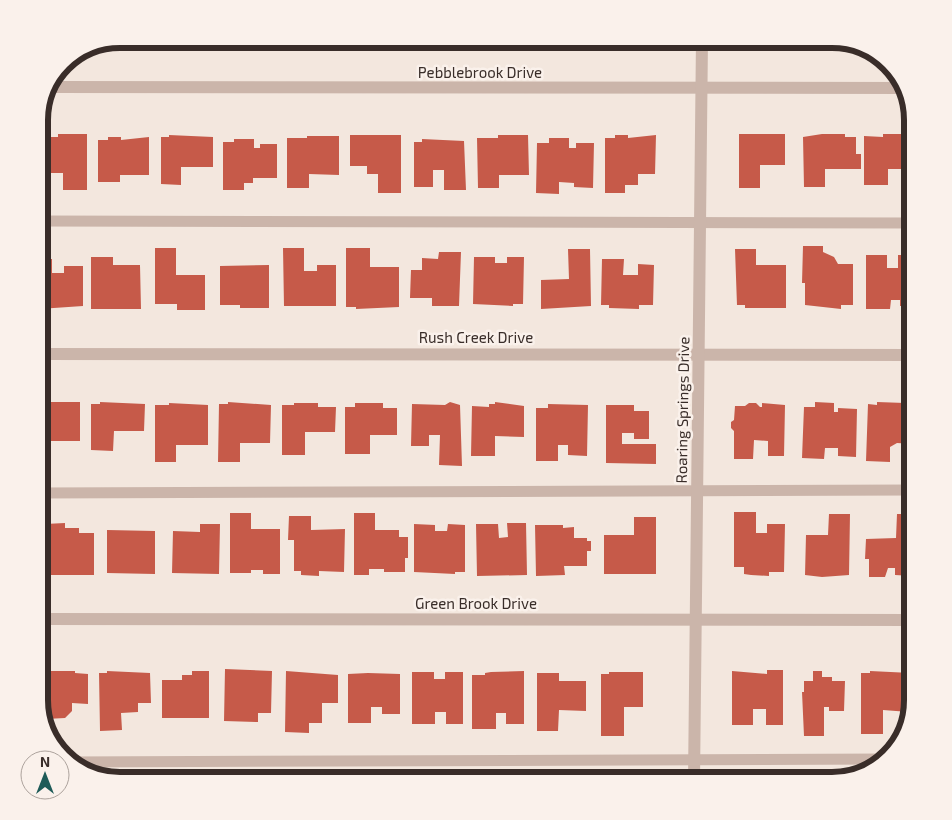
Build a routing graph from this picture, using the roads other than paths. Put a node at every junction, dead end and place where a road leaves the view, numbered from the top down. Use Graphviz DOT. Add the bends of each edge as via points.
graph roads {
  1 [pos="702,48"];
  2 [pos="56,87"];
  3 [pos="701,88"];
  4 [pos="897,88"];
  5 [pos="48,221"];
  6 [pos="700,222"];
  7 [pos="904,223"];
  8 [pos="48,354"];
  9 [pos="904,355"];
  10 [pos="698,356"];
  11 [pos="697,490"];
  12 [pos="904,490"];
  13 [pos="48,493"];
  14 [pos="48,619"];
  15 [pos="696,619"];
  16 [pos="904,620"];
  17 [pos="694,758"];
  18 [pos="874,759"];
  19 [pos="82,762"];
  20 [pos="694,772"];
  1 -- 3 [label="street, Roaring Springs Drive"];
  2 -- 3 [label="street, Pebblebrook Drive"];
  3 -- 4 [label="street, Pebblebrook Drive"];
  3 -- 6 [label="street, Roaring Springs Drive"];
  5 -- 6 [label="lane"];
  6 -- 7 [label="lane"];
  6 -- 10 [label="street, Roaring Springs Drive"];
  8 -- 10 [label="street, Rush Creek Drive"];
  9 -- 10 [label="street, Rush Creek Drive"];
  10 -- 11 [label="street, Roaring Springs Drive"];
  11 -- 12 [label="lane"];
  11 -- 13 [label="lane"];
  11 -- 15 [label="street, Roaring Springs Drive"];
  14 -- 15 [label="street, Green Brook Drive"];
  15 -- 16 [label="street, Green Brook Drive"];
  15 -- 17 [label="street, Roaring Springs Drive"];
  17 -- 18 [label="lane"];
  17 -- 19 [label="lane"];
  17 -- 20 [label="street, Roaring Springs Drive"];
}
